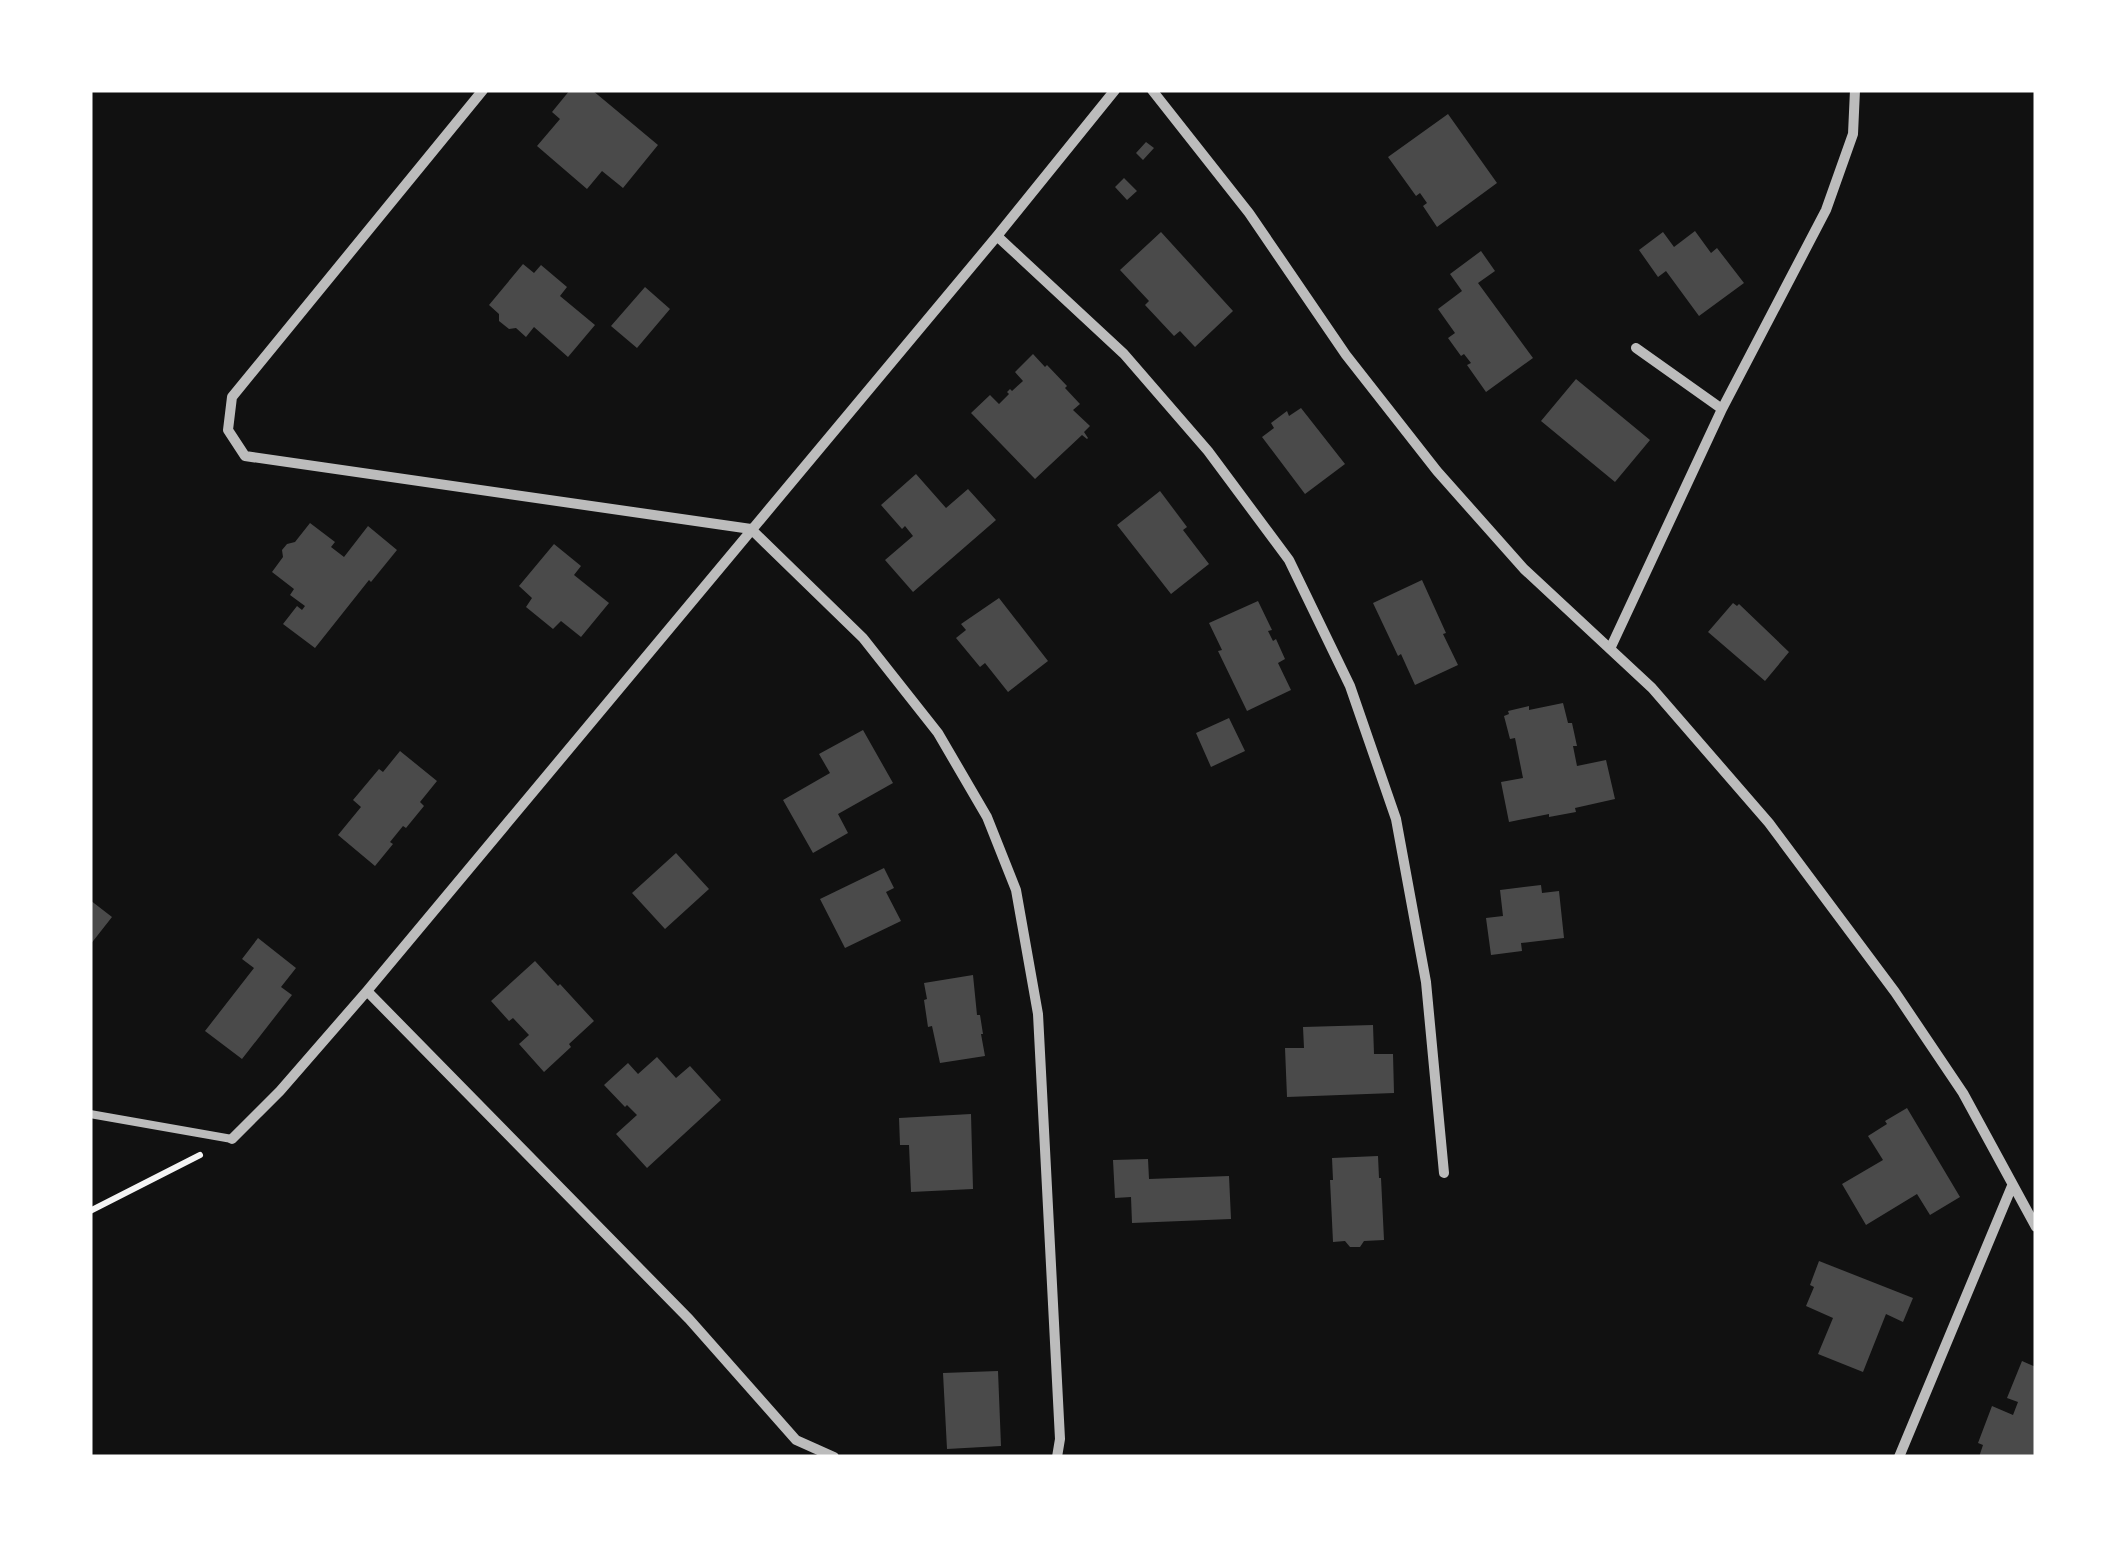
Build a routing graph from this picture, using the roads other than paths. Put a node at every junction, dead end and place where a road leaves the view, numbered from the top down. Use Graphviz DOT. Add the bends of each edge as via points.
graph roads {
  1 [pos="483,90"];
  2 [pos="1115,90"];
  3 [pos="1152,90"];
  4 [pos="1855,90"];
  5 [pos="997,236"];
  6 [pos="1636,348"];
  7 [pos="1722,408"];
  8 [pos="751,529"];
  9 [pos="1610,649"];
  10 [pos="367,991"];
  11 [pos="90,1114"];
  12 [pos="232,1139"];
  13 [pos="1444,1173"];
  14 [pos="2012,1186"];
  15 [pos="2036,1227"];
  16 [pos="834,1457"];
  17 [pos="1057,1457"];
  18 [pos="1899,1457"];
  1 -- 8 [label="street" via="232,398 228,430 245,456"];
  2 -- 5 [label="street"];
  3 -- 9 [label="street" via="1437,471 1524,570"];
  4 -- 7 [label="street" via="1854,134 1826,210"];
  5 -- 8 [label="street"];
  5 -- 13 [label="street" via="1124,354 1208,451 1289,560 1350,686 1396,819 1426,982"];
  6 -- 7 [label="street"];
  7 -- 9 [label="street"];
  8 -- 10 [label="street"];
  8 -- 17 [label="street" via="863,638 938,732 986,817 1016,890 1038,1014"];
  9 -- 14 [label="street" via="1652,688 1768,824 1896,992 1963,1093"];
  10 -- 12 [label="street"];
  10 -- 16 [label="street" via="689,1319 796,1440"];
  11 -- 12 [label="lane"];
  14 -- 15 [label="street"];
  14 -- 18 [label="street"];
}
